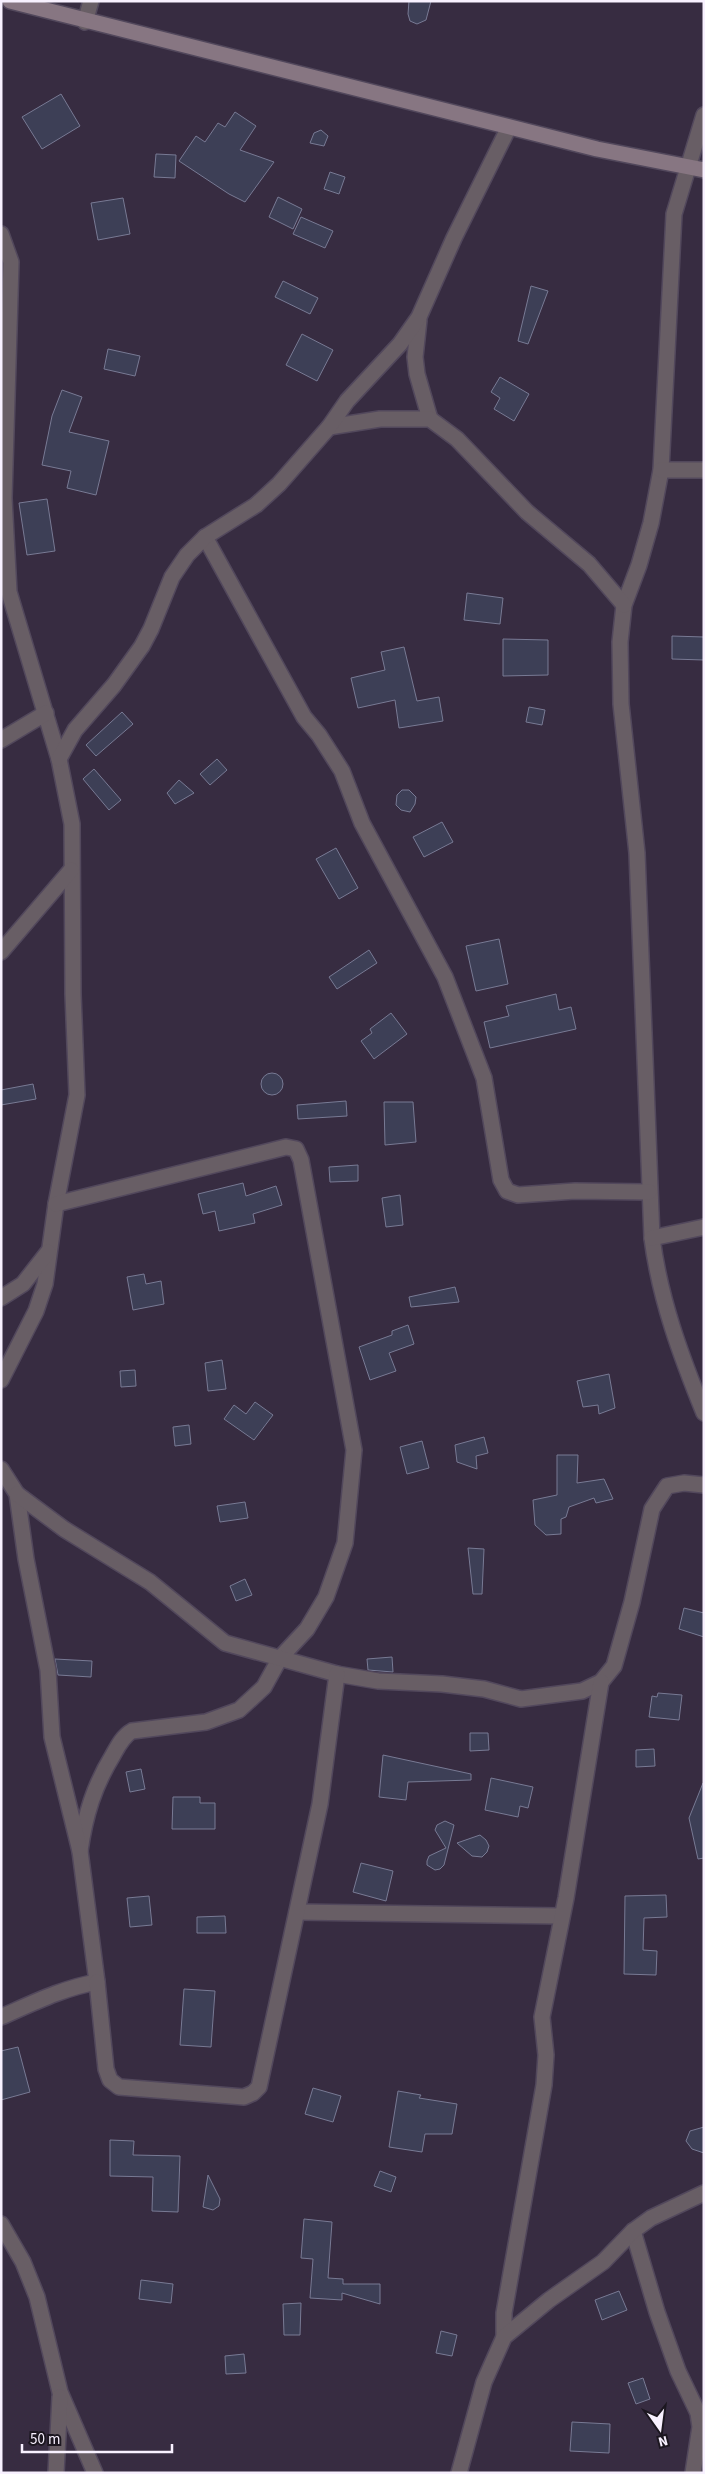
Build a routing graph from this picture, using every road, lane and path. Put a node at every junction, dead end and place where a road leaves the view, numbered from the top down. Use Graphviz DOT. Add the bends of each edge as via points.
graph roads {
  1 [pos="10,1"];
  2 [pos="91,1"];
  3 [pos="85,22"];
  4 [pos="704,116"];
  5 [pos="509,126"];
  6 [pos="688,166"];
  7 [pos="704,170"];
  8 [pos="1,234"];
  9 [pos="419,317"];
  10 [pos="430,419"];
  11 [pos="328,427"];
  12 [pos="661,470"];
  13 [pos="704,470"];
  14 [pos="205,537"];
  15 [pos="624,605"];
  16 [pos="46,713"];
  17 [pos="1,740"];
  18 [pos="59,759"];
  19 [pos="71,870"];
  20 [pos="1,952"];
  21 [pos="649,1192"];
  22 [pos="56,1204"];
  23 [pos="704,1227"];
  24 [pos="652,1238"];
  25 [pos="48,1252"];
  26 [pos="1,1298"];
  27 [pos="1,1380"];
  28 [pos="704,1414"];
  29 [pos="1,1469"];
  30 [pos="704,1485"];
  31 [pos="17,1494"];
  32 [pos="280,1658"];
  33 [pos="337,1674"];
  34 [pos="601,1682"];
  35 [pos="80,1851"];
  36 [pos="297,1912"];
  37 [pos="562,1916"];
  38 [pos="97,1982"];
  39 [pos="1,2017"];
  40 [pos="704,2193"];
  41 [pos="1,2224"];
  42 [pos="633,2231"];
  43 [pos="504,2337"];
  44 [pos="60,2392"];
  45 [pos="56,2473"];
  46 [pos="95,2473"];
  47 [pos="459,2473"];
  48 [pos="693,2473"];
  1 -- 3 [label="street"];
  2 -- 3 [label="street"];
  3 -- 5 [label="street"];
  4 -- 6 [label="street"];
  5 -- 6 [label="street" via="598,149"];
  5 -- 9 [label="street"];
  6 -- 7 [label="street"];
  6 -- 12 [label="street" via="674,214"];
  8 -- 16 [label="street" via="11,262 4,498 9,592"];
  9 -- 10 [label="street" via="414,357"];
  9 -- 11 [label="street" via="400,344 347,401"];
  10 -- 11 [label="street" via="380,419"];
  10 -- 15 [label="street" via="457,439 527,512 589,564"];
  11 -- 14 [label="street" via="279,484 256,505"];
  12 -- 13 [label="street"];
  12 -- 15 [label="street" via="651,523"];
  14 -- 18 [label="street" via="172,577 142,646 75,730"];
  14 -- 21 [label="street" via="304,717 342,771 362,823 445,977 484,1078 501,1180 507,1191 518,1195 575,1191"];
  15 -- 21 [label="street" via="619,672 637,853"];
  16 -- 17 [label="street"];
  16 -- 18 [label="street"];
  18 -- 19 [label="street" via="73,836"];
  19 -- 20 [label="street"];
  19 -- 22 [label="street" via="77,1095"];
  21 -- 24 [label="street"];
  22 -- 25 [label="street"];
  22 -- 32 [label="street" via="286,1147 296,1149 301,1160 354,1456 345,1543 326,1597 307,1629"];
  23 -- 24 [label="street"];
  24 -- 28 [label="street" via="670,1325"];
  25 -- 26 [label="street" via="23,1284"];
  25 -- 27 [label="street" via="45,1284 36,1311"];
  29 -- 31 [label="street"];
  30 -- 34 [label="street" via="684,1483 667,1486 652,1509 614,1666"];
  31 -- 32 [label="street" via="64,1530 150,1582 225,1643"];
  31 -- 35 [label="street" via="48,1670 52,1737"];
  32 -- 33 [label="street"];
  32 -- 35 [label="street" via="264,1687 239,1710 206,1722 132,1731 123,1738 100,1776 85,1814"];
  33 -- 34 [label="street" via="378,1681 484,1689 521,1699 582,1691"];
  33 -- 36 [label="street" via="320,1804"];
  34 -- 37 [label="street"];
  35 -- 38 [label="street"];
  36 -- 37 [label="street"];
  36 -- 38 [label="street" via="259,2086 253,2094 244,2097 119,2088 110,2080 106,2069"];
  37 -- 43 [label="street" via="542,2016 546,2055 544,2085 504,2313"];
  38 -- 39 [label="street" via="54,1993"];
  40 -- 42 [label="street" via="651,2218"];
  41 -- 44 [label="street" via="23,2262 37,2297"];
  42 -- 43 [label="street" via="603,2262"];
  42 -- 48 [label="street" via="678,2371 698,2413 700,2428"];
  43 -- 47 [label="street" via="484,2382"];
  44 -- 45 [label="street"];
  44 -- 46 [label="street"];
}
